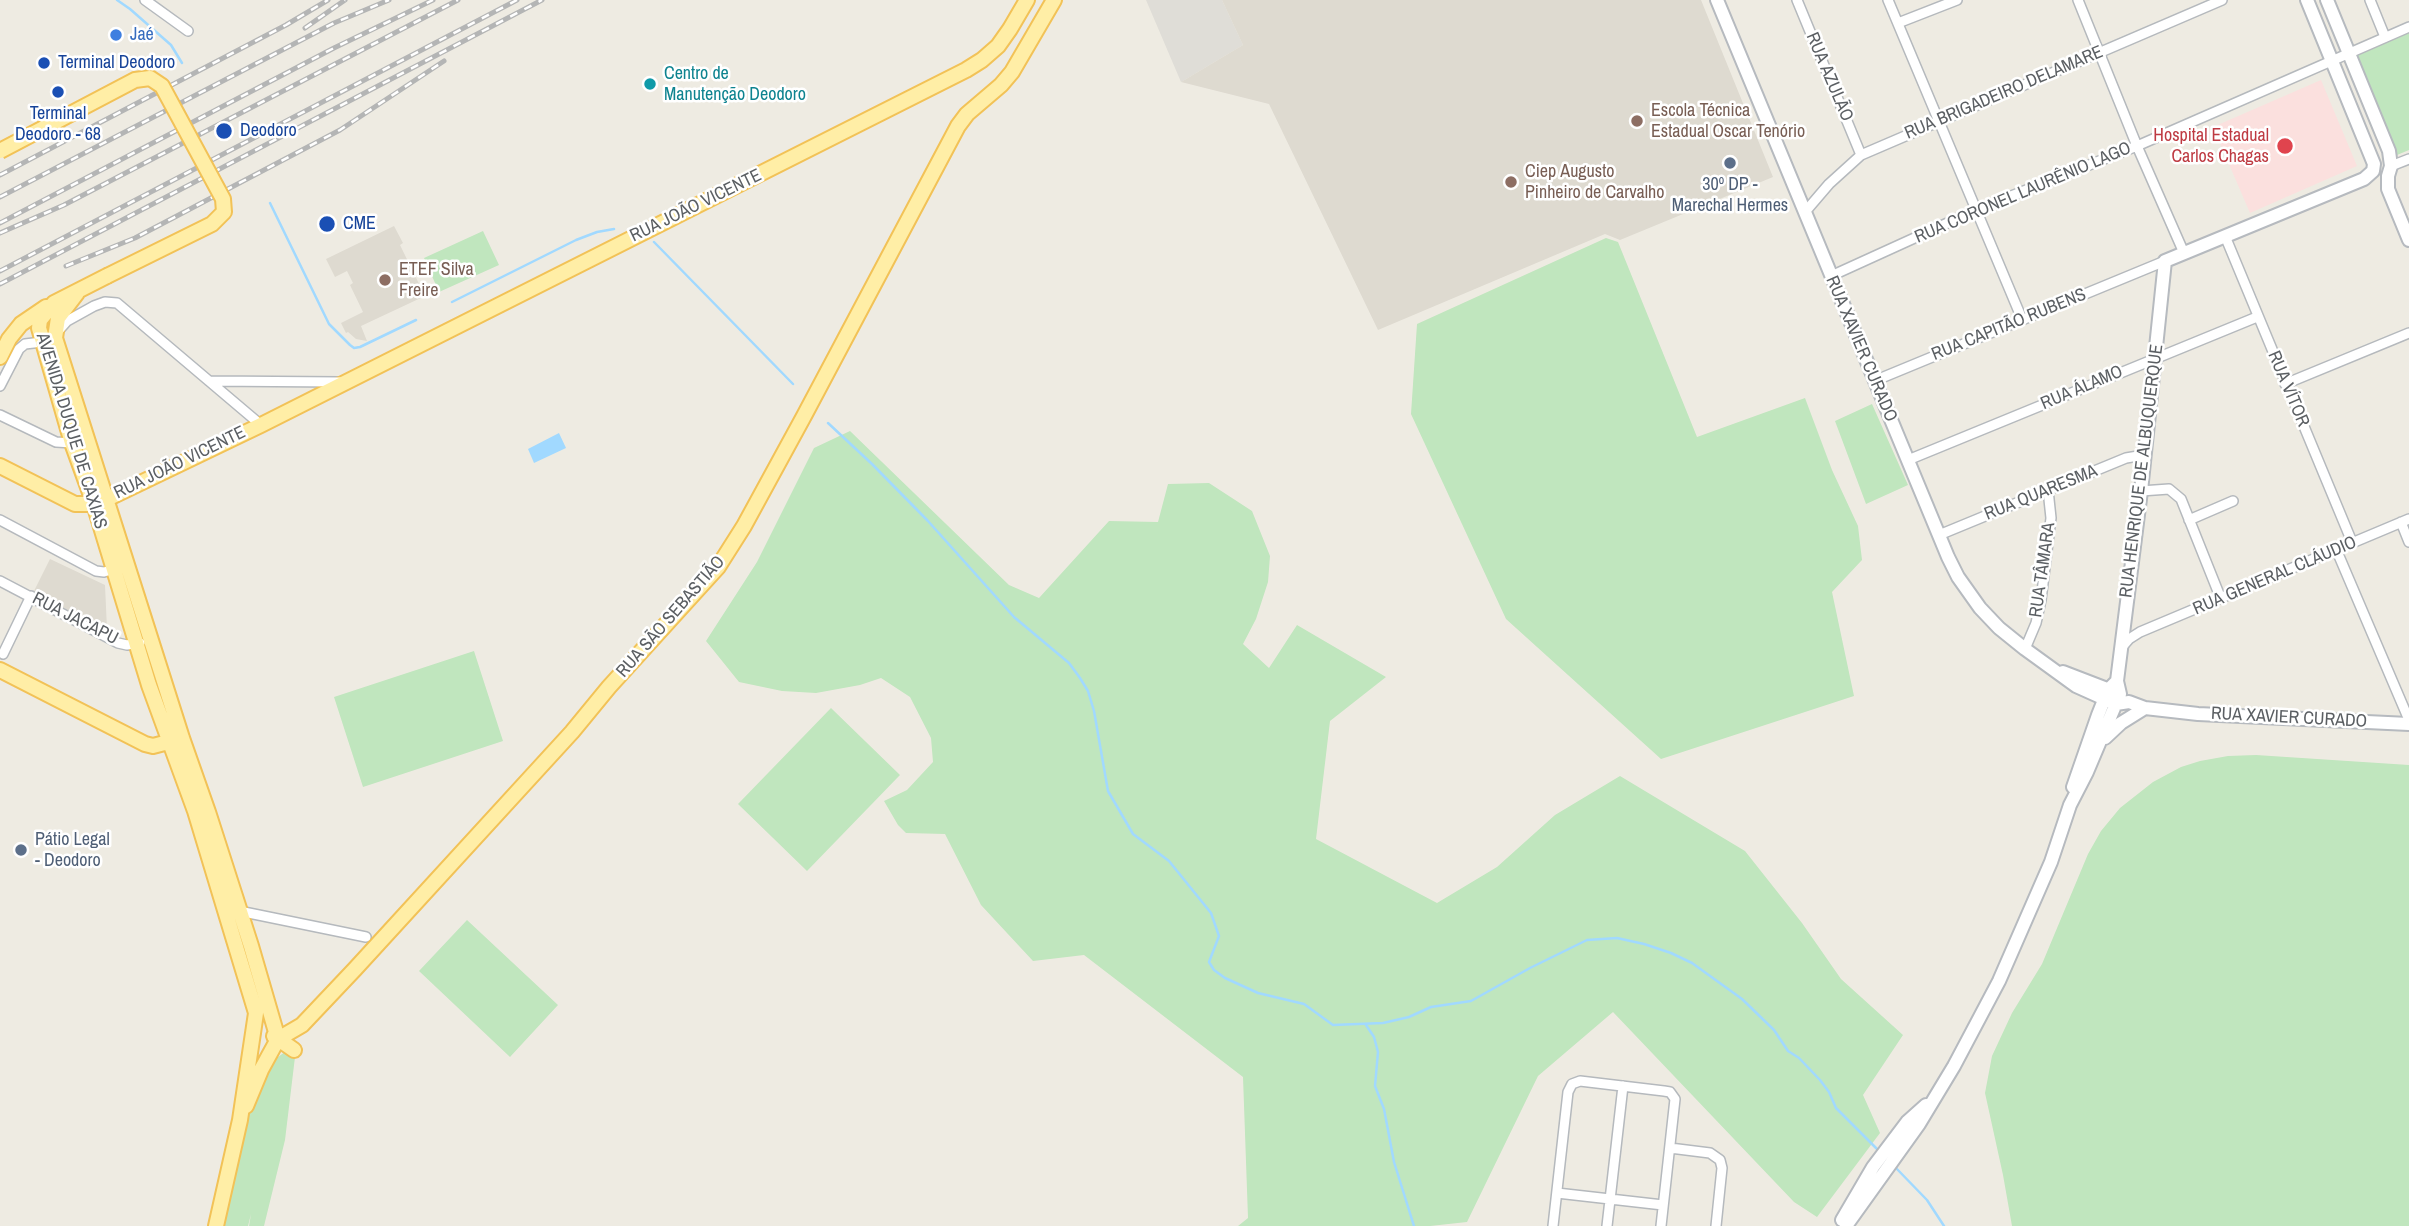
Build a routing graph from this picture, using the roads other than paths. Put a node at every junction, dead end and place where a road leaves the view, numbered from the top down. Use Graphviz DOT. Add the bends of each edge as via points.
graph roads {
  1 [pos="145,0"];
  2 [pos="1027,0"];
  3 [pos="1054,0"];
  4 [pos="1717,0"];
  5 [pos="1797,0"];
  6 [pos="1888,0"];
  7 [pos="1957,0"];
  8 [pos="2078,0"];
  9 [pos="2221,0"];
  10 [pos="2307,0"];
  11 [pos="2327,0"];
  12 [pos="2370,0"];
  13 [pos="1898,23"];
  14 [pos="2409,27"];
  15 [pos="188,31"];
  16 [pos="2385,37"];
  17 [pos="2099,52"];
  18 [pos="2348,52"];
  19 [pos="2331,60"];
  20 [pos="1938,123"];
  21 [pos="2137,146"];
  22 [pos="0,151"];
  23 [pos="1861,155"];
  24 [pos="2409,159"];
  25 [pos="2390,166"];
  26 [pos="1976,210"];
  27 [pos="1805,212"];
  28 [pos="2225,236"];
  29 [pos="2409,240"];
  30 [pos="2184,253"];
  31 [pos="2165,261"];
  32 [pos="2143,269"];
  33 [pos="1830,276"];
  34 [pos="2162,283"];
  35 [pos="82,288"];
  36 [pos="54,303"];
  37 [pos="2257,317"];
  38 [pos="2022,319"];
  39 [pos="2409,333"];
  40 [pos="48,340"];
  41 [pos="0,357"];
  42 [pos="2156,357"];
  43 [pos="209,381"];
  44 [pos="1874,381"];
  45 [pos="341,383"];
  46 [pos="2285,384"];
  47 [pos="0,386"];
  48 [pos="0,415"];
  49 [pos="261,425"];
  50 [pos="72,443"];
  51 [pos="2144,455"];
  52 [pos="1908,460"];
  53 [pos="0,467"];
  54 [pos="2048,490"];
  55 [pos="2141,491"];
  56 [pos="2233,501"];
  57 [pos="100,502"];
  58 [pos="0,520"];
  59 [pos="2189,520"];
  60 [pos="2405,521"];
  61 [pos="1938,535"];
  62 [pos="2352,542"];
  63 [pos="2409,542"];
  64 [pos="2336,549"];
  65 [pos="121,567"];
  66 [pos="0,580"];
  67 [pos="31,596"];
  68 [pos="2221,599"];
  69 [pos="2125,621"];
  70 [pos="2140,632"];
  71 [pos="144,642"];
  72 [pos="2122,647"];
  73 [pos="2025,649"];
  74 [pos="3,654"];
  75 [pos="0,670"];
  76 [pos="2116,695"];
  77 [pos="2145,708"];
  78 [pos="2409,722"];
  79 [pos="175,740"];
  80 [pos="2098,747"];
  81 [pos="2070,805"];
  82 [pos="239,911"];
  83 [pos="366,937"];
  84 [pos="256,1013"];
  85 [pos="278,1039"];
  86 [pos="294,1050"];
  87 [pos="1623,1086"];
  88 [pos="240,1120"];
  89 [pos="1670,1148"];
  90 [pos="1878,1171"];
  91 [pos="1557,1193"];
  92 [pos="1610,1199"];
  93 [pos="1663,1205"];
  94 [pos="216,1226"];
  95 [pos="1553,1226"];
  96 [pos="1607,1226"];
  97 [pos="1661,1226"];
  98 [pos="1716,1226"];
  99 [pos="1838,1226"];
  100 [pos="1846,1226"];
  1 -- 15 [label="street"];
  2 -- 45 [label="main road, RUA JOÃO VICENTE" via="998,46 966,70"];
  3 -- 85 [label="main road, RUA SÃO SEBASTIÃO" via="1017,64 958,126 718,567 362,961 302,1025"];
  4 -- 27 [label="main road, RUA XAVIER CURADO"];
  5 -- 23 [label="street, RUA AZULÃO"];
  6 -- 13 [label="street"];
  7 -- 13 [label="street"];
  8 -- 17 [label="street"];
  9 -- 17 [label="street, RUA BRIGADEIRO DELAMARE"];
  10 -- 19 [label="main road"];
  11 -- 18 [label="main road"];
  12 -- 16 [label="street"];
  13 -- 20 [label="street"];
  14 -- 16 [label="street, RUA CORONEL LAURÊNIO LAGO"];
  16 -- 18 [label="street, RUA CORONEL LAURÊNIO LAGO"];
  17 -- 20 [label="street, RUA BRIGADEIRO DELAMARE"];
  17 -- 21 [label="street"];
  18 -- 19 [label="street, RUA CORONEL LAURÊNIO LAGO"];
  18 -- 25 [label="main road" via="2389,151"];
  19 -- 21 [label="street, RUA CORONEL LAURÊNIO LAGO"];
  19 -- 28 [label="main road, RUA CAPITÃO RUBENS" via="2373,171 2364,179"];
  20 -- 23 [label="street, RUA BRIGADEIRO DELAMARE"];
  20 -- 26 [label="street"];
  21 -- 26 [label="street, RUA CORONEL LAURÊNIO LAGO"];
  21 -- 30 [label="street"];
  22 -- 35 [label="main road, bridge" via="135,80 150,78 162,86 223,199 224,212 212,224"];
  23 -- 27 [label="street, RUA BRIGADEIRO DELAMARE"];
  24 -- 25 [label="street"];
  25 -- 29 [label="main road" via="2388,189"];
  26 -- 33 [label="street, RUA CORONEL LAURÊNIO LAGO"];
  26 -- 38 [label="street"];
  27 -- 33 [label="main road, RUA XAVIER CURADO"];
  28 -- 30 [label="main road, RUA CAPITÃO RUBENS"];
  28 -- 37 [label="street, RUA VÍTOR"];
  30 -- 31 [label="main road, RUA CAPITÃO RUBENS"];
  31 -- 32 [label="street, RUA CAPITÃO RUBENS"];
  31 -- 34 [label="main road, RUA HENRIQUE DE ALBUQUERQUE"];
  32 -- 34 [label="street"];
  32 -- 38 [label="street, RUA CAPITÃO RUBENS"];
  33 -- 44 [label="main road, RUA XAVIER CURADO"];
  34 -- 42 [label="main road, RUA HENRIQUE DE ALBUQUERQUE"];
  35 -- 36 [label="main road"];
  35 -- 40 [label="main road, AVENIDA DUQUE DE CAXIAS" via="58,318"];
  36 -- 40 [label="main road, AVENIDA DUQUE DE CAXIAS" via="38,328"];
  36 -- 41 [label="main road" via="20,324"];
  37 -- 42 [label="street, RUA ÁLAMO"];
  37 -- 46 [label="street, RUA VÍTOR"];
  38 -- 44 [label="street, RUA CAPITÃO RUBENS"];
  39 -- 46 [label="street"];
  40 -- 43 [label="street" via="72,317 114,302"];
  40 -- 47 [label="street" via="19,349"];
  40 -- 50 [label="main road, AVENIDA DUQUE DE CAXIAS"];
  40 -- 57 [label="main road, AVENIDA DUQUE DE CAXIAS"];
  42 -- 51 [label="main road, RUA HENRIQUE DE ALBUQUERQUE"];
  42 -- 52 [label="street, RUA ÁLAMO"];
  43 -- 45 [label="street, RUA JOÃO VICENTE"];
  43 -- 49 [label="street"];
  44 -- 52 [label="main road, RUA XAVIER CURADO"];
  45 -- 49 [label="main road, RUA JOÃO VICENTE"];
  46 -- 62 [label="street, RUA VÍTOR"];
  48 -- 50 [label="street" via="56,442"];
  49 -- 57 [label="main road, RUA JOÃO VICENTE"];
  50 -- 57 [label="main road, AVENIDA DUQUE DE CAXIAS"];
  51 -- 54 [label="street, RUA QUARESMA"];
  51 -- 55 [label="main road, RUA HENRIQUE DE ALBUQUERQUE"];
  52 -- 61 [label="main road, RUA XAVIER CURADO"];
  53 -- 57 [label="main road" via="68,502"];
  54 -- 61 [label="street, RUA QUARESMA"];
  54 -- 73 [label="street, RUA TÂMARA" via="2051,518 2041,600"];
  55 -- 59 [label="street" via="2175,492"];
  55 -- 69 [label="main road, RUA HENRIQUE DE ALBUQUERQUE"];
  56 -- 59 [label="street"];
  57 -- 65 [label="main road, AVENIDA DUQUE DE CAXIAS"];
  58 -- 65 [label="street" via="96,570"];
  59 -- 68 [label="street"];
  60 -- 62 [label="street, RUA GENERAL CLÁUDIO"];
  60 -- 63 [label="street"];
  61 -- 73 [label="main road, RUA XAVIER CURADO" via="1958,577 1980,608"];
  62 -- 64 [label="street, RUA GENERAL CLÁUDIO"];
  64 -- 68 [label="street, RUA GENERAL CLÁUDIO"];
  64 -- 78 [label="street"];
  65 -- 71 [label="main road, AVENIDA DUQUE DE CAXIAS"];
  66 -- 67 [label="street, RUA JACAPU"];
  67 -- 71 [label="street, RUA JACAPU" via="118,643"];
  67 -- 74 [label="street"];
  68 -- 70 [label="street, RUA GENERAL CLÁUDIO"];
  69 -- 70 [label="street"];
  69 -- 72 [label="main road, RUA HENRIQUE DE ALBUQUERQUE"];
  70 -- 72 [label="street, RUA GENERAL CLÁUDIO"];
  71 -- 79 [label="main road, AVENIDA DUQUE DE CAXIAS"];
  72 -- 76 [label="main road, RUA HENRIQUE DE ALBUQUERQUE"];
  73 -- 76 [label="main road, RUA XAVIER CURADO" via="2050,667"];
  75 -- 79 [label="main road" via="145,744"];
  76 -- 77 [label="main road, RUA XAVIER CURADO"];
  76 -- 80 [label="main road"];
  76 -- 81 [label="main road" via="2080,766"];
  77 -- 78 [label="main road, RUA XAVIER CURADO"];
  77 -- 80 [label="main road" via="2116,727"];
  79 -- 82 [label="main road, AVENIDA DUQUE DE CAXIAS" via="208,812"];
  79 -- 84 [label="main road, AVENIDA DUQUE DE CAXIAS"];
  80 -- 81 [label="main road"];
  81 -- 90 [label="main road" via="2052,862 2005,969 1919,1124"];
  82 -- 83 [label="street"];
  82 -- 85 [label="main road, AVENIDA DUQUE DE CAXIAS"];
  84 -- 85 [label="main road"];
  84 -- 88 [label="main road, AVENIDA DUQUE DE CAXIAS"];
  85 -- 86 [label="main road"];
  85 -- 88 [label="main road, AVENIDA DUQUE DE CAXIAS"];
  87 -- 89 [label="street" via="1672,1095"];
  87 -- 91 [label="street" via="1580,1081 1570,1086"];
  87 -- 92 [label="street"];
  88 -- 94 [label="main road, AVENIDA DUQUE DE CAXIAS"];
  89 -- 93 [label="street"];
  89 -- 98 [label="street" via="1710,1153 1720,1160"];
  90 -- 99 [label="main road"];
  90 -- 100 [label="main road"];
  91 -- 92 [label="street"];
  91 -- 95 [label="street"];
  92 -- 93 [label="street"];
  92 -- 96 [label="street"];
  93 -- 97 [label="street"];
}
